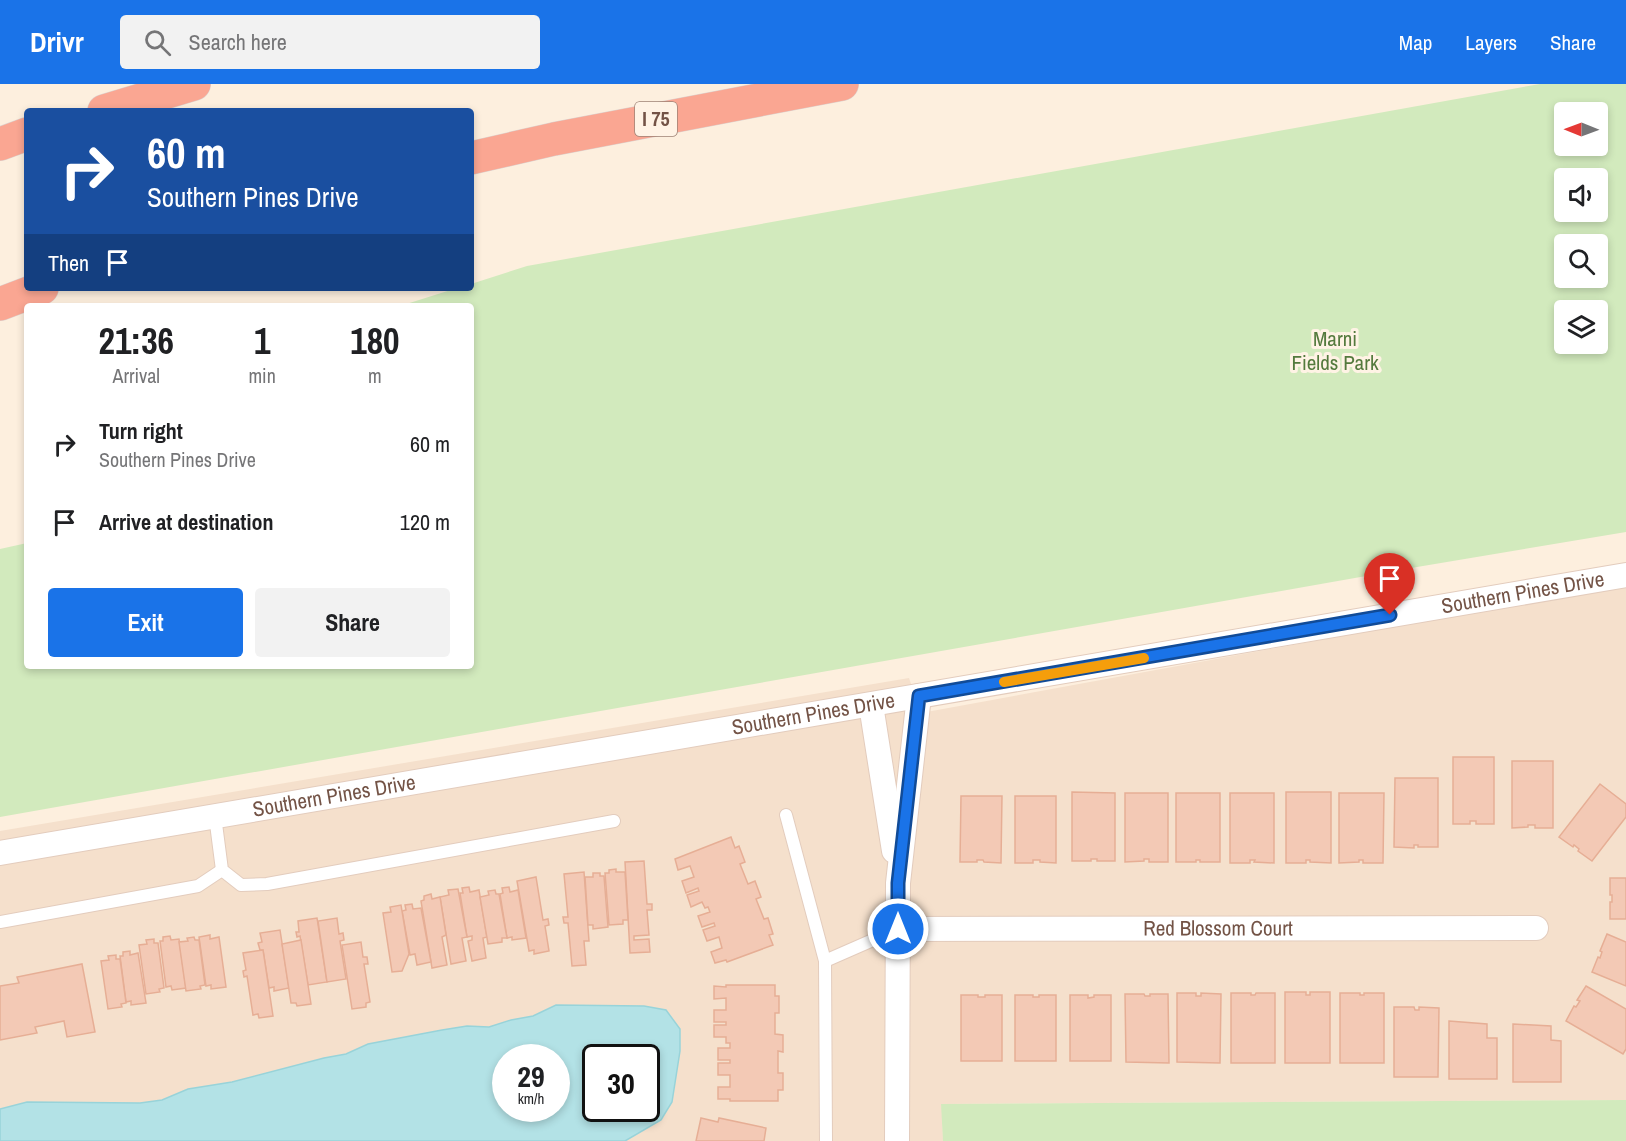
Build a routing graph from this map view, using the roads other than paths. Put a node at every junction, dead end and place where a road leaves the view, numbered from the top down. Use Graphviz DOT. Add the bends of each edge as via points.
graph roads {
  1 [pos="194,84"];
  2 [pos="842,84"];
  3 [pos="114,108"];
  4 [pos="24,136"];
  5 [pos="0,144"];
  6 [pos="474,157"];
  7 [pos="34,291"];
  8 [pos="0,304"];
  9 [pos="1626,575"];
  10 [pos="919,696"];
  11 [pos="871,705"];
  12 [pos="786,814"];
  13 [pos="215,816"];
  14 [pos="614,821"];
  15 [pos="0,853"];
  16 [pos="222,870"];
  17 [pos="898,883"];
  18 [pos="0,922"];
  19 [pos="1536,928"];
  20 [pos="898,929"];
  21 [pos="825,961"];
  22 [pos="826,1141"];
  23 [pos="897,1141"];
  1 -- 3 [label="highway"];
  2 -- 6 [label="highway, I 75"];
  4 -- 5 [label="highway"];
  7 -- 8 [label="highway"];
  9 -- 10 [label="street, Southern Pines Drive"];
  10 -- 11 [label="street, Southern Pines Drive"];
  10 -- 17 [label="street"];
  11 -- 13 [label="street, Southern Pines Drive"];
  11 -- 17 [label="street"];
  12 -- 21 [label="lane"];
  13 -- 15 [label="street, Southern Pines Drive"];
  13 -- 16 [label="lane"];
  14 -- 16 [label="lane" via="267,884 240,885"];
  16 -- 18 [label="lane" via="198,886"];
  17 -- 20 [label="street"];
  19 -- 20 [label="street, Red Blossom Court"];
  20 -- 21 [label="lane"];
  20 -- 23 [label="street"];
  21 -- 22 [label="lane"];
}
